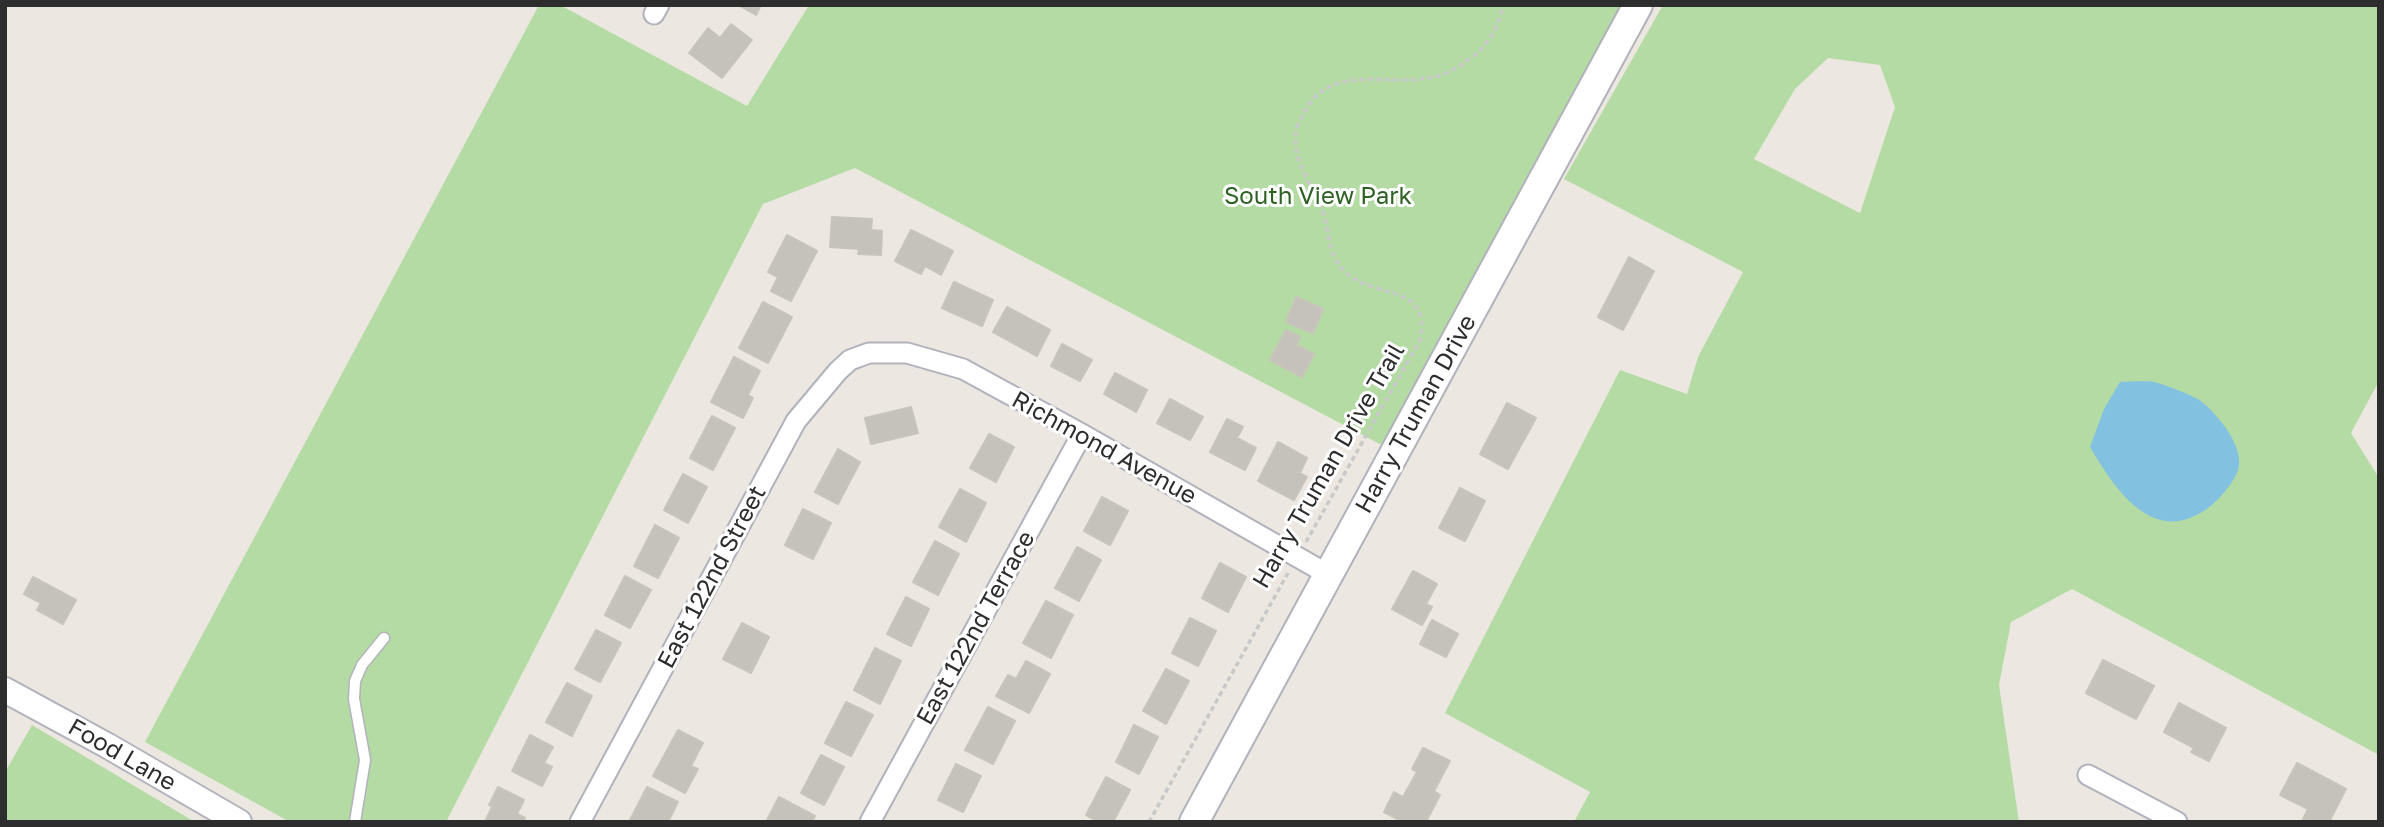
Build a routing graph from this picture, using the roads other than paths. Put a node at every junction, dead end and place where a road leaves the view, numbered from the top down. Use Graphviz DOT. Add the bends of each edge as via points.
graph roads {
  1 [pos="1638,5"];
  2 [pos="869,353"];
  3 [pos="1082,434"];
  4 [pos="1329,575"];
  5 [pos="384,638"];
  6 [pos="5,690"];
  7 [pos="2088,775"];
  8 [pos="239,822"];
  9 [pos="355,822"];
  10 [pos="580,822"];
  11 [pos="870,822"];
  12 [pos="1195,822"];
  13 [pos="2177,822"];
  1 -- 4 [label="main road, Harry Truman Drive"];
  2 -- 3 [label="street, Richmond Avenue" via="907,353 962,369"];
  2 -- 10 [label="street, East 122nd Street" via="838,371 796,421"];
  3 -- 4 [label="street, Richmond Avenue"];
  3 -- 11 [label="street, East 122nd Terrace"];
  4 -- 12 [label="main road, Harry Truman Drive"];
  5 -- 9 [label="lane" via="355,681 365,760"];
  6 -- 8 [label="street, Food Lane"];
  7 -- 13 [label="street"];
}
